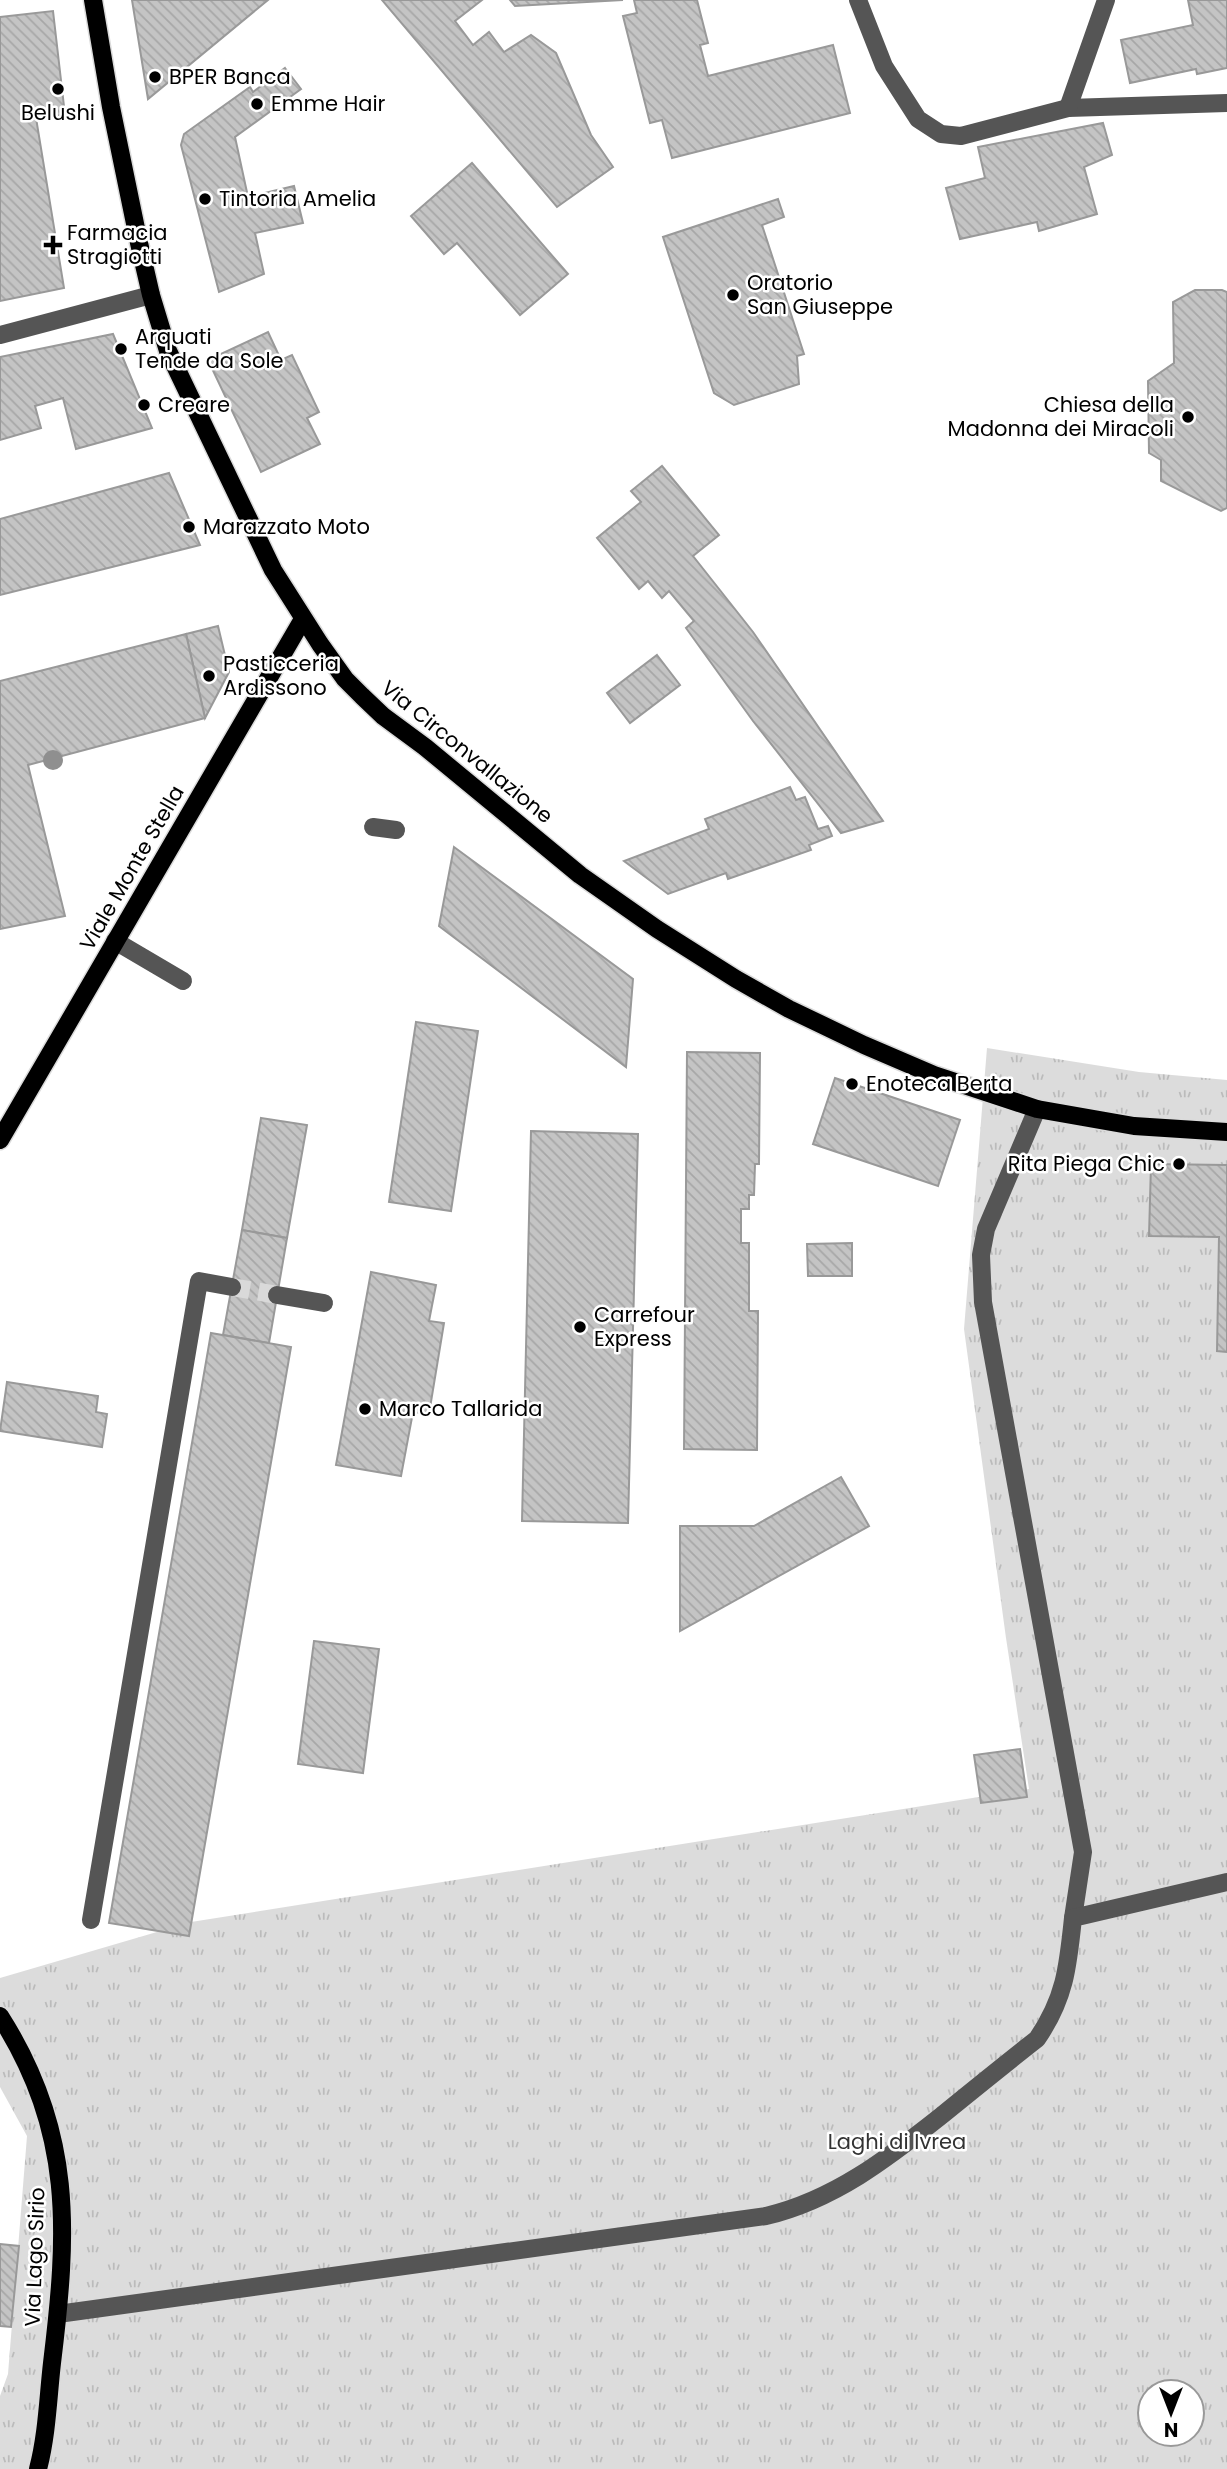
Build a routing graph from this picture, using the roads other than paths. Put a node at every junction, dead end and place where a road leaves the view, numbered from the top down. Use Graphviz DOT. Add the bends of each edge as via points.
graph roads {
  1 [pos="93,0"];
  2 [pos="858,0"];
  3 [pos="1105,0"];
  4 [pos="1227,103"];
  5 [pos="1068,108"];
  6 [pos="151,295"];
  7 [pos="0,335"];
  8 [pos="303,619"];
  9 [pos="373,827"];
  10 [pos="396,830"];
  11 [pos="115,942"];
  12 [pos="183,981"];
  13 [pos="1037,1109"];
  14 [pos="1227,1132"];
  15 [pos="0,1140"];
  16 [pos="232,1287"];
  17 [pos="277,1295"];
  18 [pos="324,1303"];
  19 [pos="1227,1882"];
  20 [pos="1073,1919"];
  21 [pos="91,1920"];
  22 [pos="0,2016"];
  23 [pos="58,2314"];
  24 [pos="38,2469"];
  1 -- 6 [label="main road, Via Circonvallazione"];
  2 -- 5 [label="street" via="884,66 918,119 941,134 961,136"];
  3 -- 5 [label="street"];
  4 -- 5 [label="street"];
  6 -- 7 [label="street"];
  6 -- 8 [label="main road, Via Circonvallazione" via="168,351 191,401 273,570"];
  8 -- 11 [label="main road, Viale Monte Stella"];
  8 -- 13 [label="main road, Via Circonvallazione" via="345,678 383,716 580,875 657,929 789,1009 864,1045 934,1075"];
  9 -- 10 [label="street"];
  11 -- 12 [label="street"];
  11 -- 15 [label="main road, Viale Monte Stella"];
  13 -- 14 [label="main road, Via Circonvallazione" via="1134,1126"];
  13 -- 20 [label="street" via="986,1229 981,1276 1083,1852"];
  16 -- 21 [label="street" via="199,1281"];
  17 -- 18 [label="street"];
  19 -- 20 [label="street"];
  20 -- 23 [label="street" via="1061,1996 1037,2039 883,2162 791,2210"];
  22 -- 23 [label="main road, Via Lago Sirio" via="28,2066 53,2134 62,2201"];
  23 -- 24 [label="main road, Via Lago Sirio"];
}
